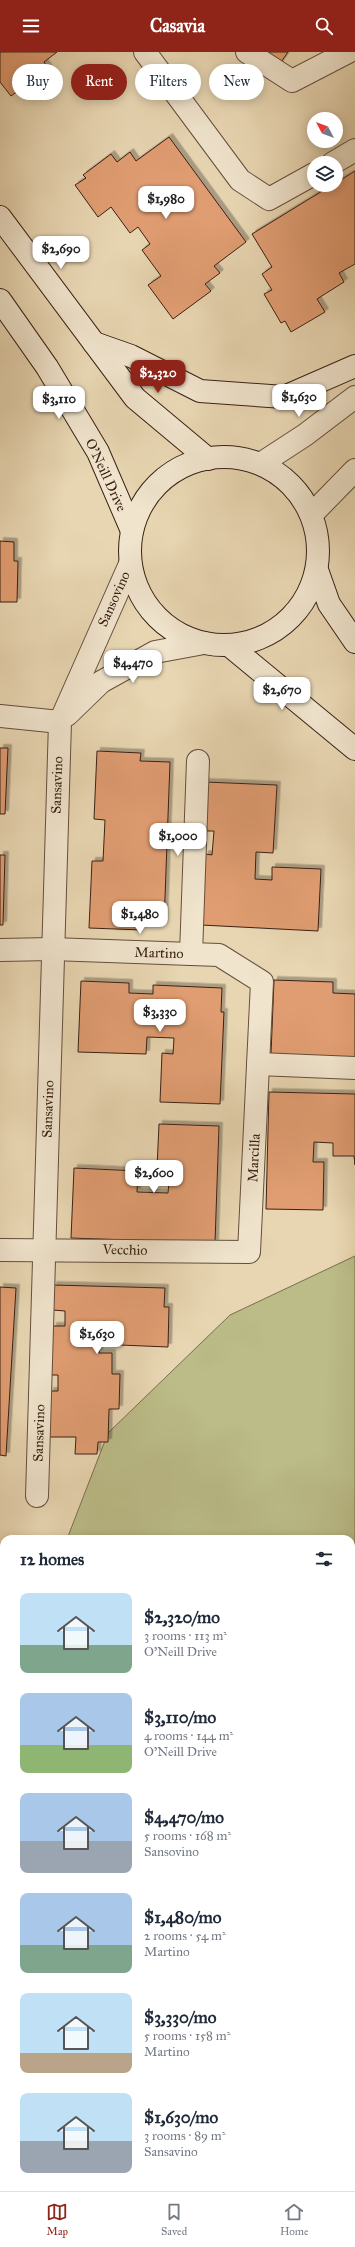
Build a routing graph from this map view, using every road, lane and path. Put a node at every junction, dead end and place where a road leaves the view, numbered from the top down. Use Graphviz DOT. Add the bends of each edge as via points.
graph roads {
  1 [pos="145,52"];
  2 [pos="247,52"];
  3 [pos="348,52"];
  4 [pos="355,150"];
  5 [pos="343,157"];
  6 [pos="307,178"];
  7 [pos="0,217"];
  8 [pos="0,300"];
  9 [pos="94,343"];
  10 [pos="355,366"];
  11 [pos="355,397"];
  12 [pos="208,459"];
  13 [pos="262,463"];
  14 [pos="355,470"];
  15 [pos="313,513"];
  16 [pos="132,531"];
  17 [pos="130,564"];
  18 [pos="317,570"];
  19 [pos="355,642"];
  20 [pos="204,643"];
  21 [pos="230,646"];
  22 [pos="0,716"];
  23 [pos="60,722"];
  24 [pos="355,749"];
  25 [pos="198,761"];
  26 [pos="52,949"];
  27 [pos="0,950"];
  28 [pos="191,954"];
  29 [pos="262,982"];
  30 [pos="258,1064"];
  31 [pos="355,1068"];
  32 [pos="44,1249"];
  33 [pos="0,1250"];
  34 [pos="250,1252"];
  35 [pos="37,1496"];
  1 -- 6 [label="street" via="240,180 269,199"];
  2 -- 3 [label="street" via="292,81"];
  4 -- 5 [label="street"];
  7 -- 9 [label="street"];
  8 -- 16 [label="street, O'Neill Drive" via="47,367 98,452"];
  9 -- 10 [label="street" via="132,356 200,391 284,397"];
  9 -- 12 [label="street" via="135,398"];
  11 -- 13 [label="street" via="305,435"];
  12 -- 13 [label="street, O'Neill Drive" via="218,456 248,457"];
  12 -- 16 [label="street, O'Neill Drive" via="189,464 164,481 146,504"];
  13 -- 15 [label="street, O'Neill Drive" via="276,469"];
  14 -- 15 [label="street"];
  15 -- 18 [label="street, O'Neill Drive" via="320,542"];
  16 -- 17 [label="street, O'Neill Drive"];
  17 -- 20 [label="street, O'Neill Drive" via="138,592 156,618 177,632"];
  17 -- 23 [label="street, Sansovino"];
  18 -- 19 [label="street, O'Neill Drive" via="329,604"];
  18 -- 21 [label="street, O'Neill Drive" via="305,596 287,618 262,636"];
  20 -- 21 [label="street, O'Neill Drive"];
  20 -- 23 [label="street" via="155,652 101,682"];
  21 -- 24 [label="street"];
  22 -- 23 [label="street"];
  23 -- 26 [label="street, Sansavino"];
  25 -- 28 [label="street"];
  26 -- 27 [label="street, Martino"];
  26 -- 28 [label="street, Martino"];
  26 -- 32 [label="street, Sansavino"];
  28 -- 29 [label="street, Martino" via="219,955"];
  29 -- 30 [label="street, Marcilla"];
  30 -- 31 [label="street"];
  30 -- 34 [label="street, Marcilla"];
  32 -- 33 [label="street, Vecchio"];
  32 -- 34 [label="street, Vecchio"];
  32 -- 35 [label="street, Sansavino"];
}
